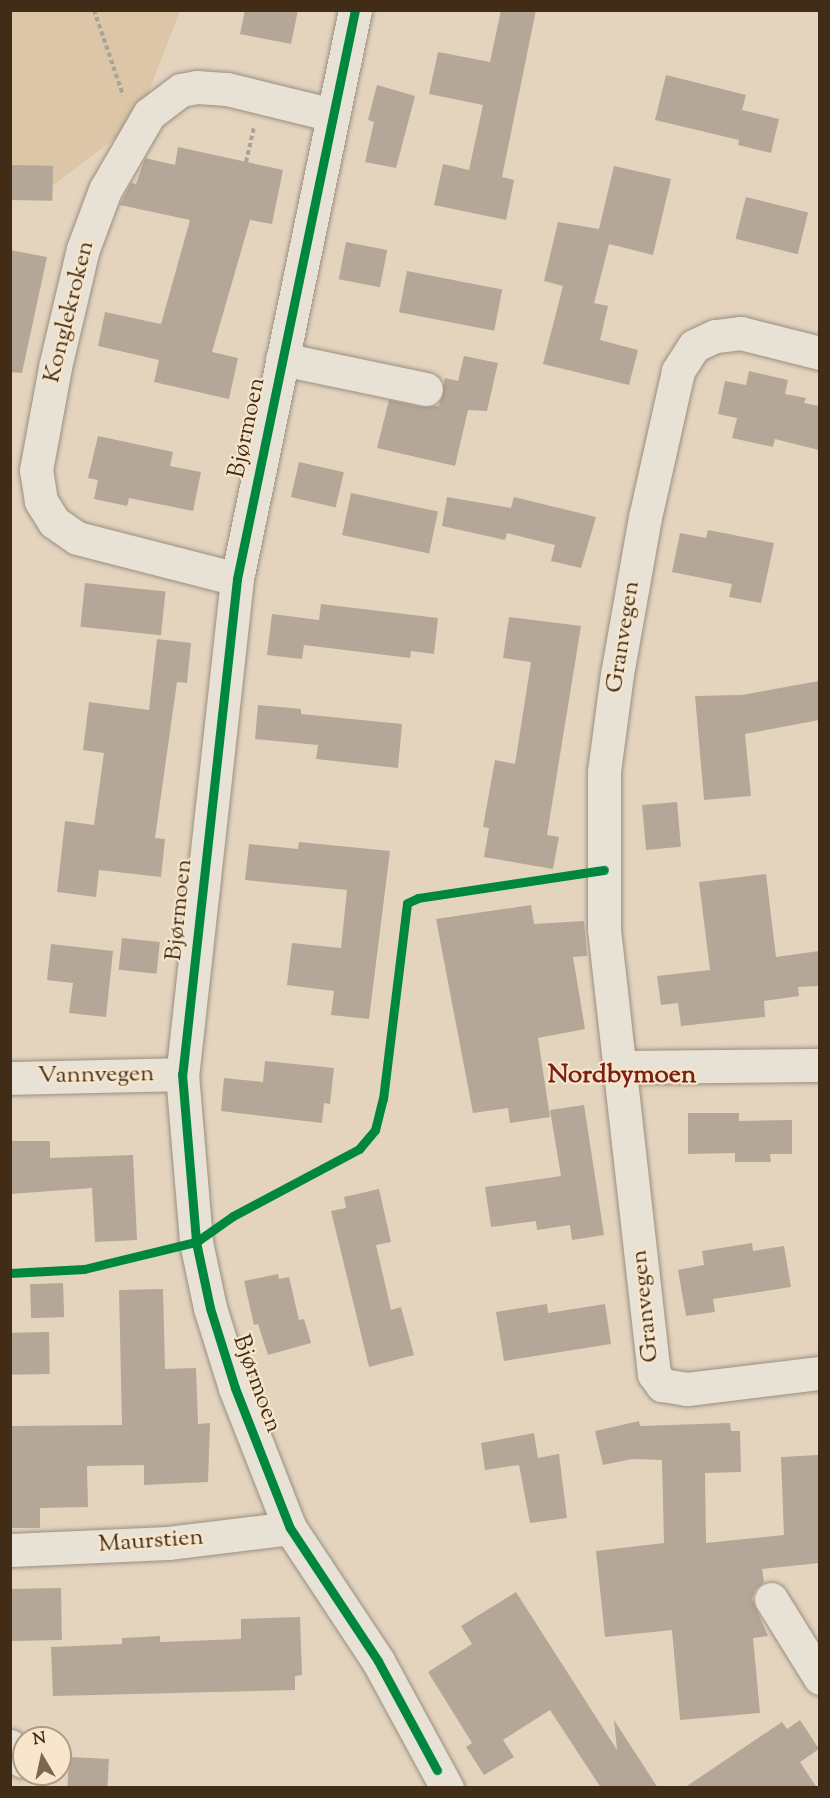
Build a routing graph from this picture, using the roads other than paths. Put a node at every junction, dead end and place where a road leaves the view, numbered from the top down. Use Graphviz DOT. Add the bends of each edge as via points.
graph roads {
  1 [pos="355,10"];
  2 [pos="333,115"];
  3 [pos="819,353"];
  4 [pos="282,359"];
  5 [pos="426,389"];
  6 [pos="237,579"];
  7 [pos="819,1065"];
  8 [pos="621,1067"];
  9 [pos="182,1074"];
  10 [pos="10,1078"];
  11 [pos="819,1373"];
  12 [pos="291,1528"];
  13 [pos="10,1550"];
  14 [pos="771,1599"];
  15 [pos="819,1678"];
  16 [pos="442,1779"];
  1 -- 2 [label="street, Bjørmoen"];
  2 -- 4 [label="street, Bjørmoen"];
  2 -- 6 [label="street, Konglekroken" via="227,89 197,87 167,98 138,129 105,190 83,249 40,437 37,486 54,522 77,538"];
  3 -- 8 [label="street, Granvegen" via="741,333 715,336 694,346 678,371 645,517 604,772 604,929"];
  4 -- 5 [label="street"];
  4 -- 6 [label="street, Bjørmoen"];
  6 -- 9 [label="street, Bjørmoen"];
  7 -- 8 [label="street"];
  8 -- 11 [label="street, Granvegen" via="654,1374 662,1385 687,1389"];
  9 -- 10 [label="street, Vannvegen"];
  9 -- 12 [label="street, Bjørmoen" via="196,1242 210,1308 235,1388"];
  12 -- 13 [label="street, Maurstien" via="168,1543"];
  12 -- 16 [label="street, Bjørmoen" via="378,1661"];
  14 -- 15 [label="street"];
}
